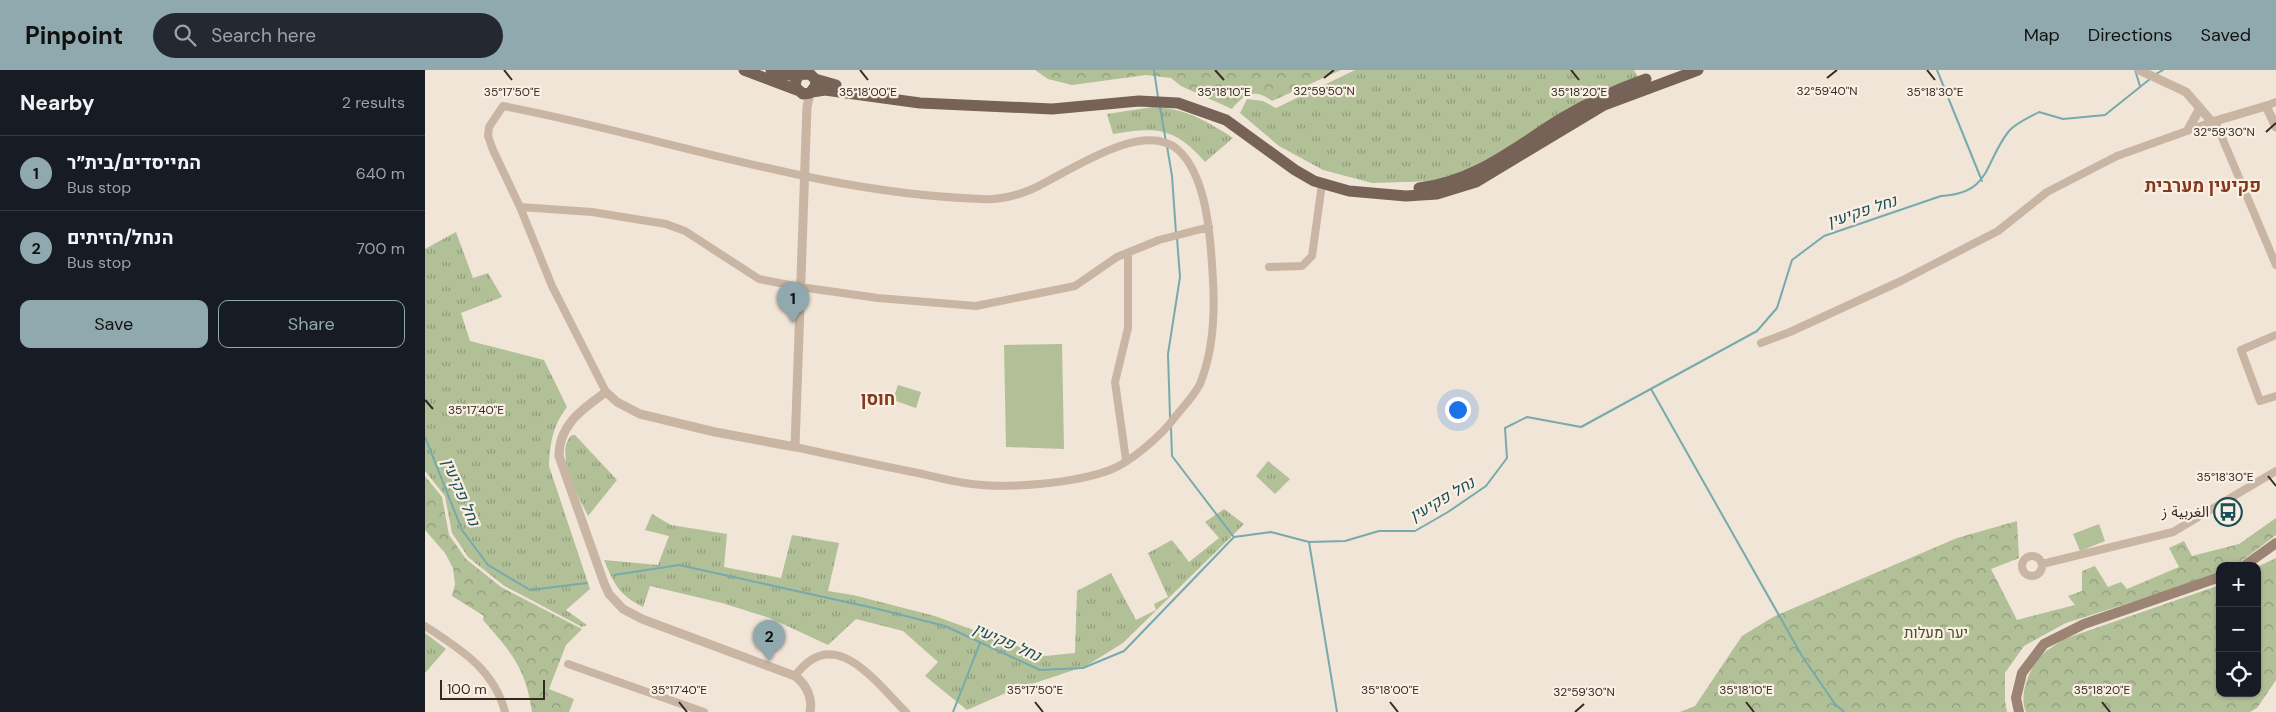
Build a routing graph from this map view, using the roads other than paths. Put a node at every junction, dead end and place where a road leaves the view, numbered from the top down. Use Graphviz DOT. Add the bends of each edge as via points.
graph roads {
  1 [pos="744,70"];
  2 [pos="771,70"];
  3 [pos="1674,70"];
  4 [pos="1698,70"];
  5 [pos="2139,70"];
  6 [pos="2151,72"];
  7 [pos="800,74"];
  8 [pos="815,79"];
  9 [pos="805,92"];
  10 [pos="2276,102"];
  11 [pos="2266,106"];
  12 [pos="2200,109"];
  13 [pos="2229,119"];
  14 [pos="2213,122"];
  15 [pos="2276,127"];
  16 [pos="2188,130"];
  17 [pos="804,174"];
  18 [pos="1322,184"];
  19 [pos="520,207"];
  20 [pos="1209,227"];
  21 [pos="1128,253"];
  22 [pos="2276,265"];
  23 [pos="1269,267"];
  24 [pos="800,288"];
  25 [pos="2276,335"];
  26 [pos="1761,343"];
  27 [pos="607,392"];
  28 [pos="2276,396"];
  29 [pos="795,448"];
  30 [pos="1126,460"];
  31 [pos="2276,471"];
  32 [pos="2276,543"];
  33 [pos="2250,562"];
  34 [pos="2042,564"];
  35 [pos="2216,578"];
  36 [pos="425,626"];
  37 [pos="568,664"];
  38 [pos="795,676"];
  39 [pos="505,712"];
  40 [pos="704,712"];
  41 [pos="810,712"];
  42 [pos="906,712"];
  43 [pos="2019,712"];
  1 -- 9 [label="main road"];
  2 -- 7 [label="main road"];
  3 -- 8 [label="main road" via="1590,102 1469,176 1441,185 1410,189 1361,187 1321,177 1291,160 1235,119 1201,103 1176,97 1139,94 1061,103 933,98 833,85"];
  4 -- 18 [label="main road" via="1604,105 1502,168 1450,191 1388,196"];
  5 -- 6 [label="street"];
  6 -- 12 [label="street" via="2186,92"];
  7 -- 8 [label="main road" via="807,73"];
  7 -- 9 [label="main road" via="795,83"];
  8 -- 9 [label="main road" via="816,85"];
  9 -- 17 [label="street"];
  9 -- 18 [label="main road" via="825,90 921,103 1052,109 1139,101 1177,103 1226,120 1295,170"];
  10 -- 11 [label="street"];
  11 -- 13 [label="street"];
  11 -- 15 [label="street"];
  12 -- 13 [label="street"];
  12 -- 14 [label="street"];
  12 -- 16 [label="street"];
  13 -- 14 [label="street"];
  14 -- 16 [label="street"];
  14 -- 22 [label="street"];
  16 -- 26 [label="street" via="2117,156 2047,192 1989,236 1901,281"];
  17 -- 19 [label="street" via="703,155 503,106 489,126 488,136"];
  17 -- 20 [label="street" via="929,195 1001,199 1028,191 1112,148 1149,139 1176,148 1195,173"];
  17 -- 24 [label="street"];
  18 -- 23 [label="street" via="1312,256 1302,266"];
  19 -- 24 [label="street" via="592,212 666,224 685,231 759,279"];
  19 -- 27 [label="street" via="551,286"];
  20 -- 21 [label="street" via="1159,240"];
  20 -- 30 [label="street" via="1213,323 1209,354 1199,386 1164,432"];
  21 -- 24 [label="street" via="1075,286 976,306"];
  21 -- 30 [label="street" via="1128,328 1115,382"];
  24 -- 29 [label="street"];
  25 -- 28 [label="street" via="2241,350 2260,401"];
  27 -- 29 [label="street" via="617,402 640,414"];
  27 -- 38 [label="street" via="570,421 559,456 609,594 623,609 642,619"];
  29 -- 30 [label="street" via="973,484 1045,484 1112,469"];
  31 -- 34 [label="street" via="2173,532"];
  32 -- 33 [label="main road"];
  35 -- 43 [label="main road" via="2084,624 2044,644 2022,673 2016,698"];
  36 -- 39 [label="street" via="481,667 496,687"];
  37 -- 40 [label="street"];
  38 -- 41 [label="street" via="808,692"];
  38 -- 42 [label="street" via="815,656 841,655 854,663"];
}
